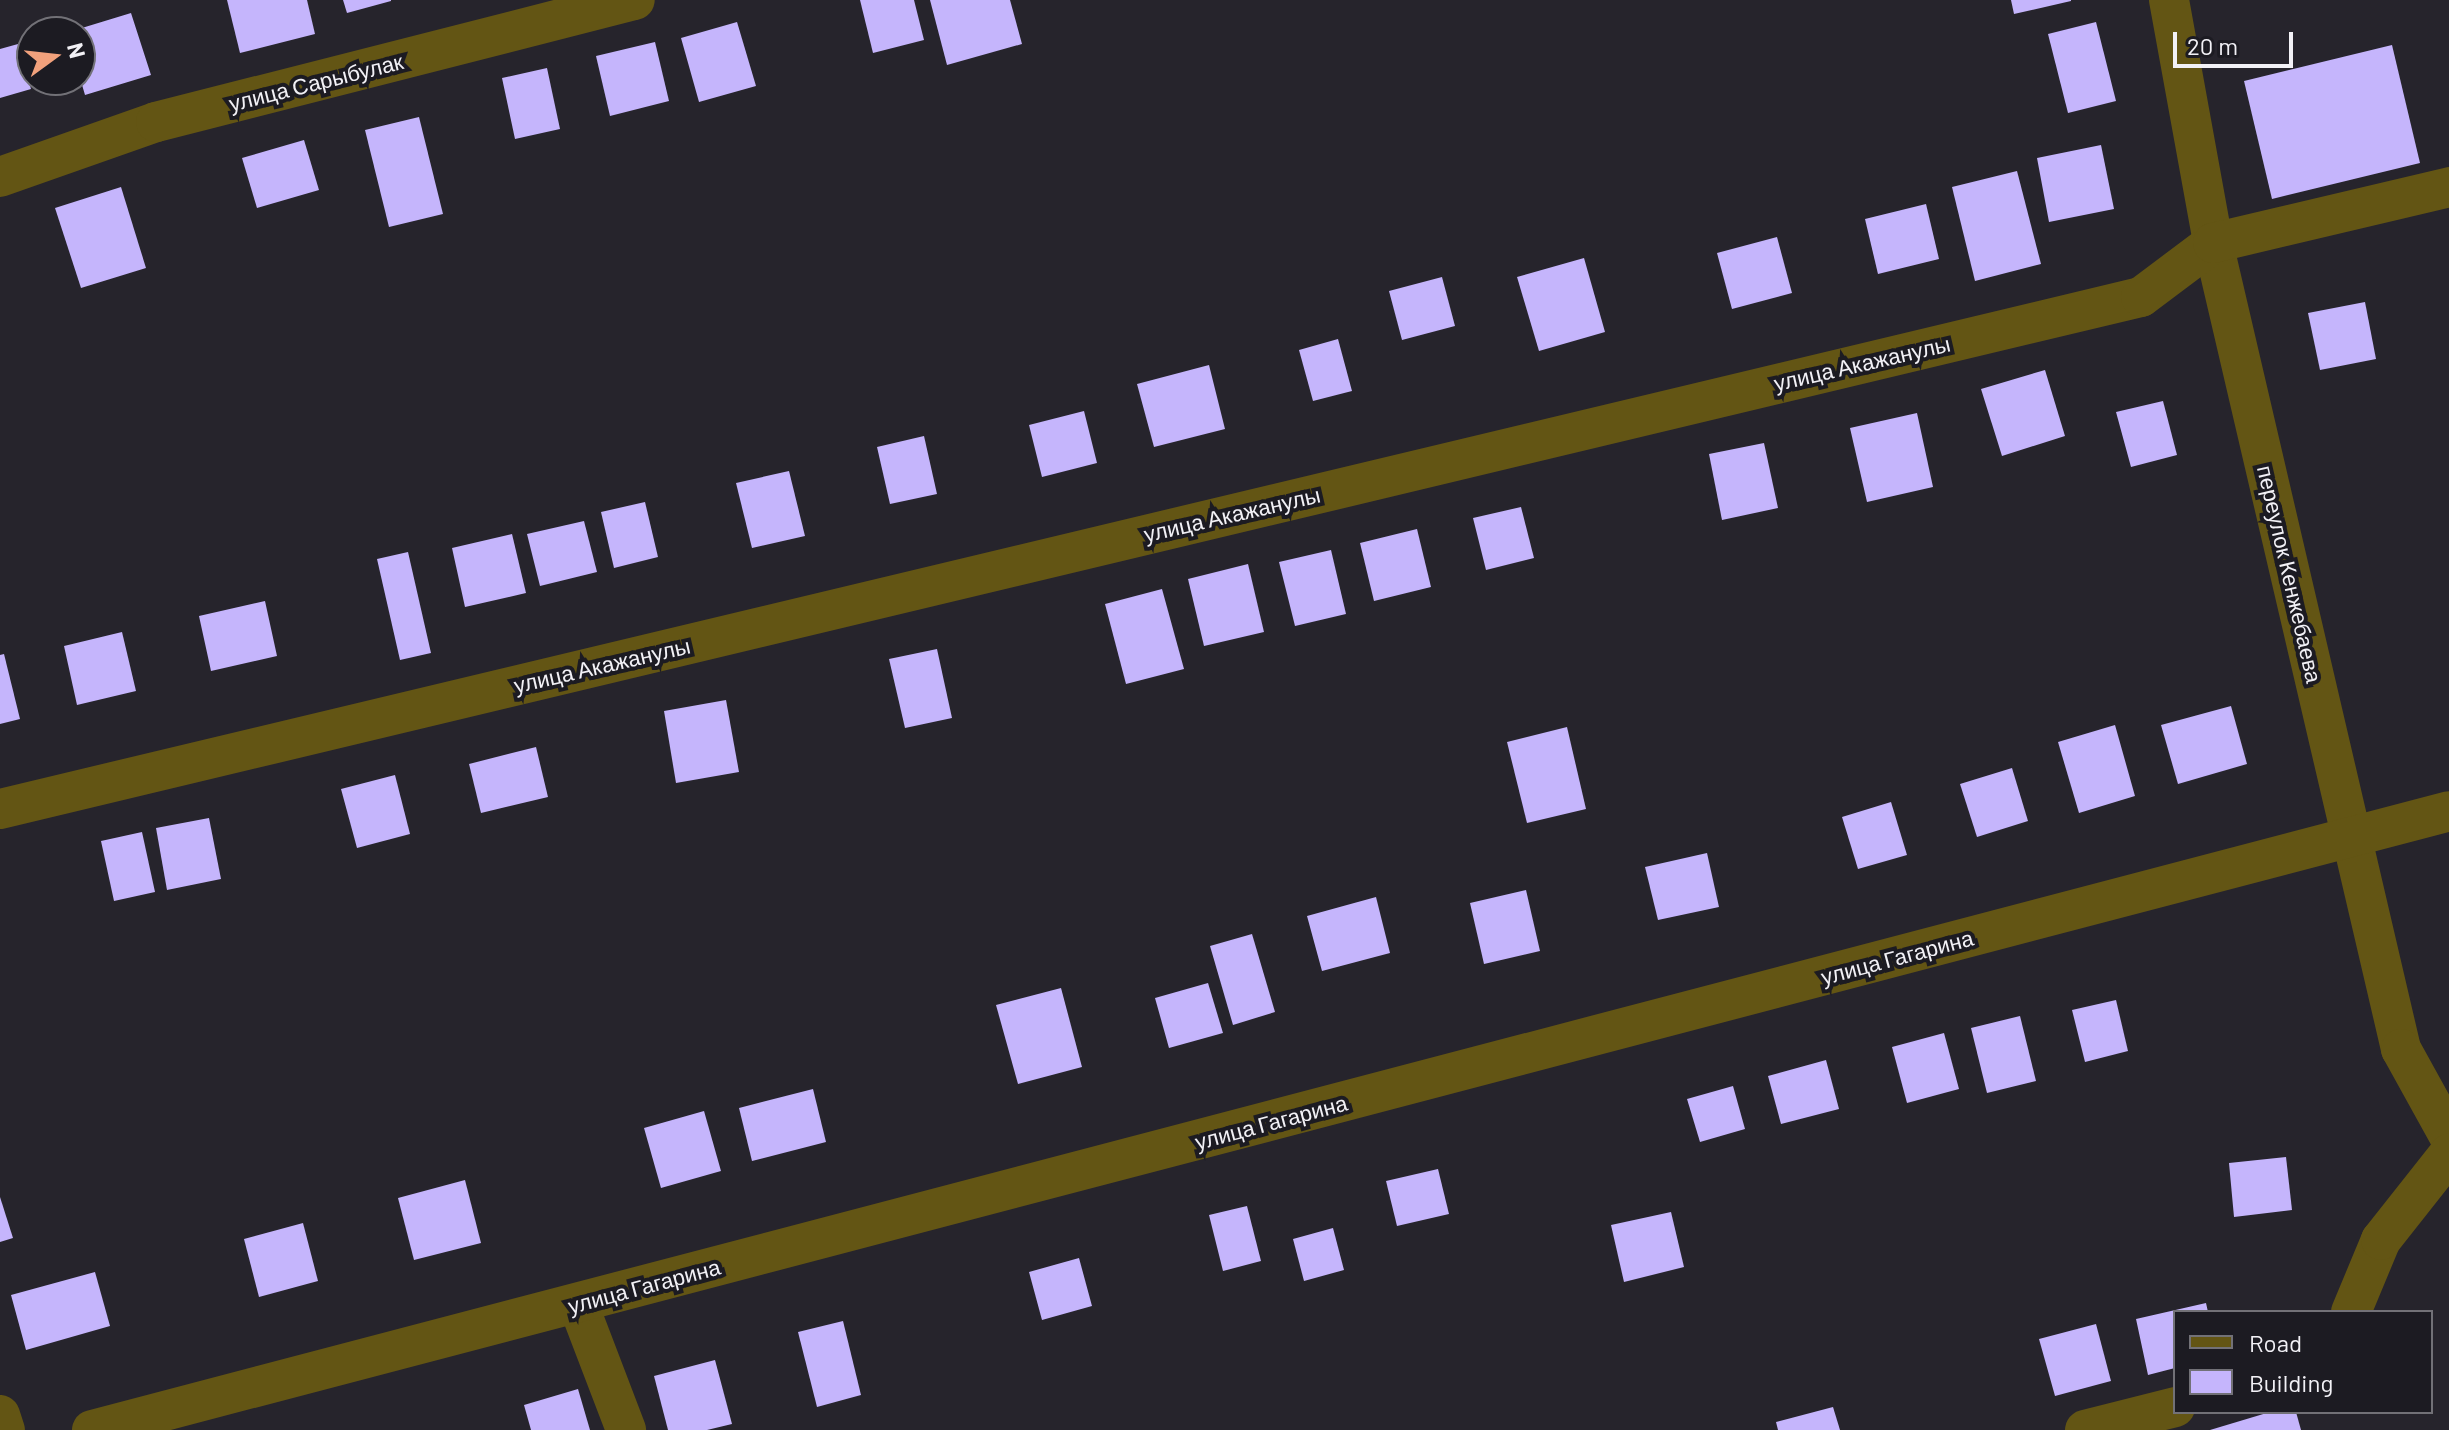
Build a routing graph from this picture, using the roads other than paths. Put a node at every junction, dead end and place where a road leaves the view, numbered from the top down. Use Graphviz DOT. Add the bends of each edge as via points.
graph roads {
  1 [pos="635,0"];
  2 [pos="2169,0"];
  3 [pos="0,177"];
  4 [pos="2449,187"];
  5 [pos="2213,243"];
  6 [pos="0,809"];
  7 [pos="2449,811"];
  8 [pos="2351,837"];
  9 [pos="2449,1136"];
  10 [pos="2449,1154"];
  11 [pos="578,1304"];
  12 [pos="2352,1310"];
  13 [pos="2173,1408"];
  14 [pos="0,1415"];
  15 [pos="5,1430"];
  16 [pos="92,1430"];
  17 [pos="626,1430"];
  18 [pos="2085,1430"];
  1 -- 3 [label="street, улица Сарыбулак" via="156,122"];
  2 -- 5 [label="street, переулок Кенжебаева"];
  4 -- 5 [label="street, улица Акажанулы"];
  5 -- 6 [label="street, улица Акажанулы" via="2141,297"];
  5 -- 8 [label="street, переулок Кенжебаева"];
  7 -- 8 [label="street, улица Гагарина"];
  8 -- 9 [label="street, переулок Кенжебаева" via="2401,1049"];
  8 -- 11 [label="street, улица Гагарина"];
  10 -- 12 [label="street" via="2381,1240"];
  11 -- 16 [label="street, улица Гагарина"];
  11 -- 17 [label="street"];
  13 -- 18 [label="street"];
  14 -- 15 [label="street"];
}
